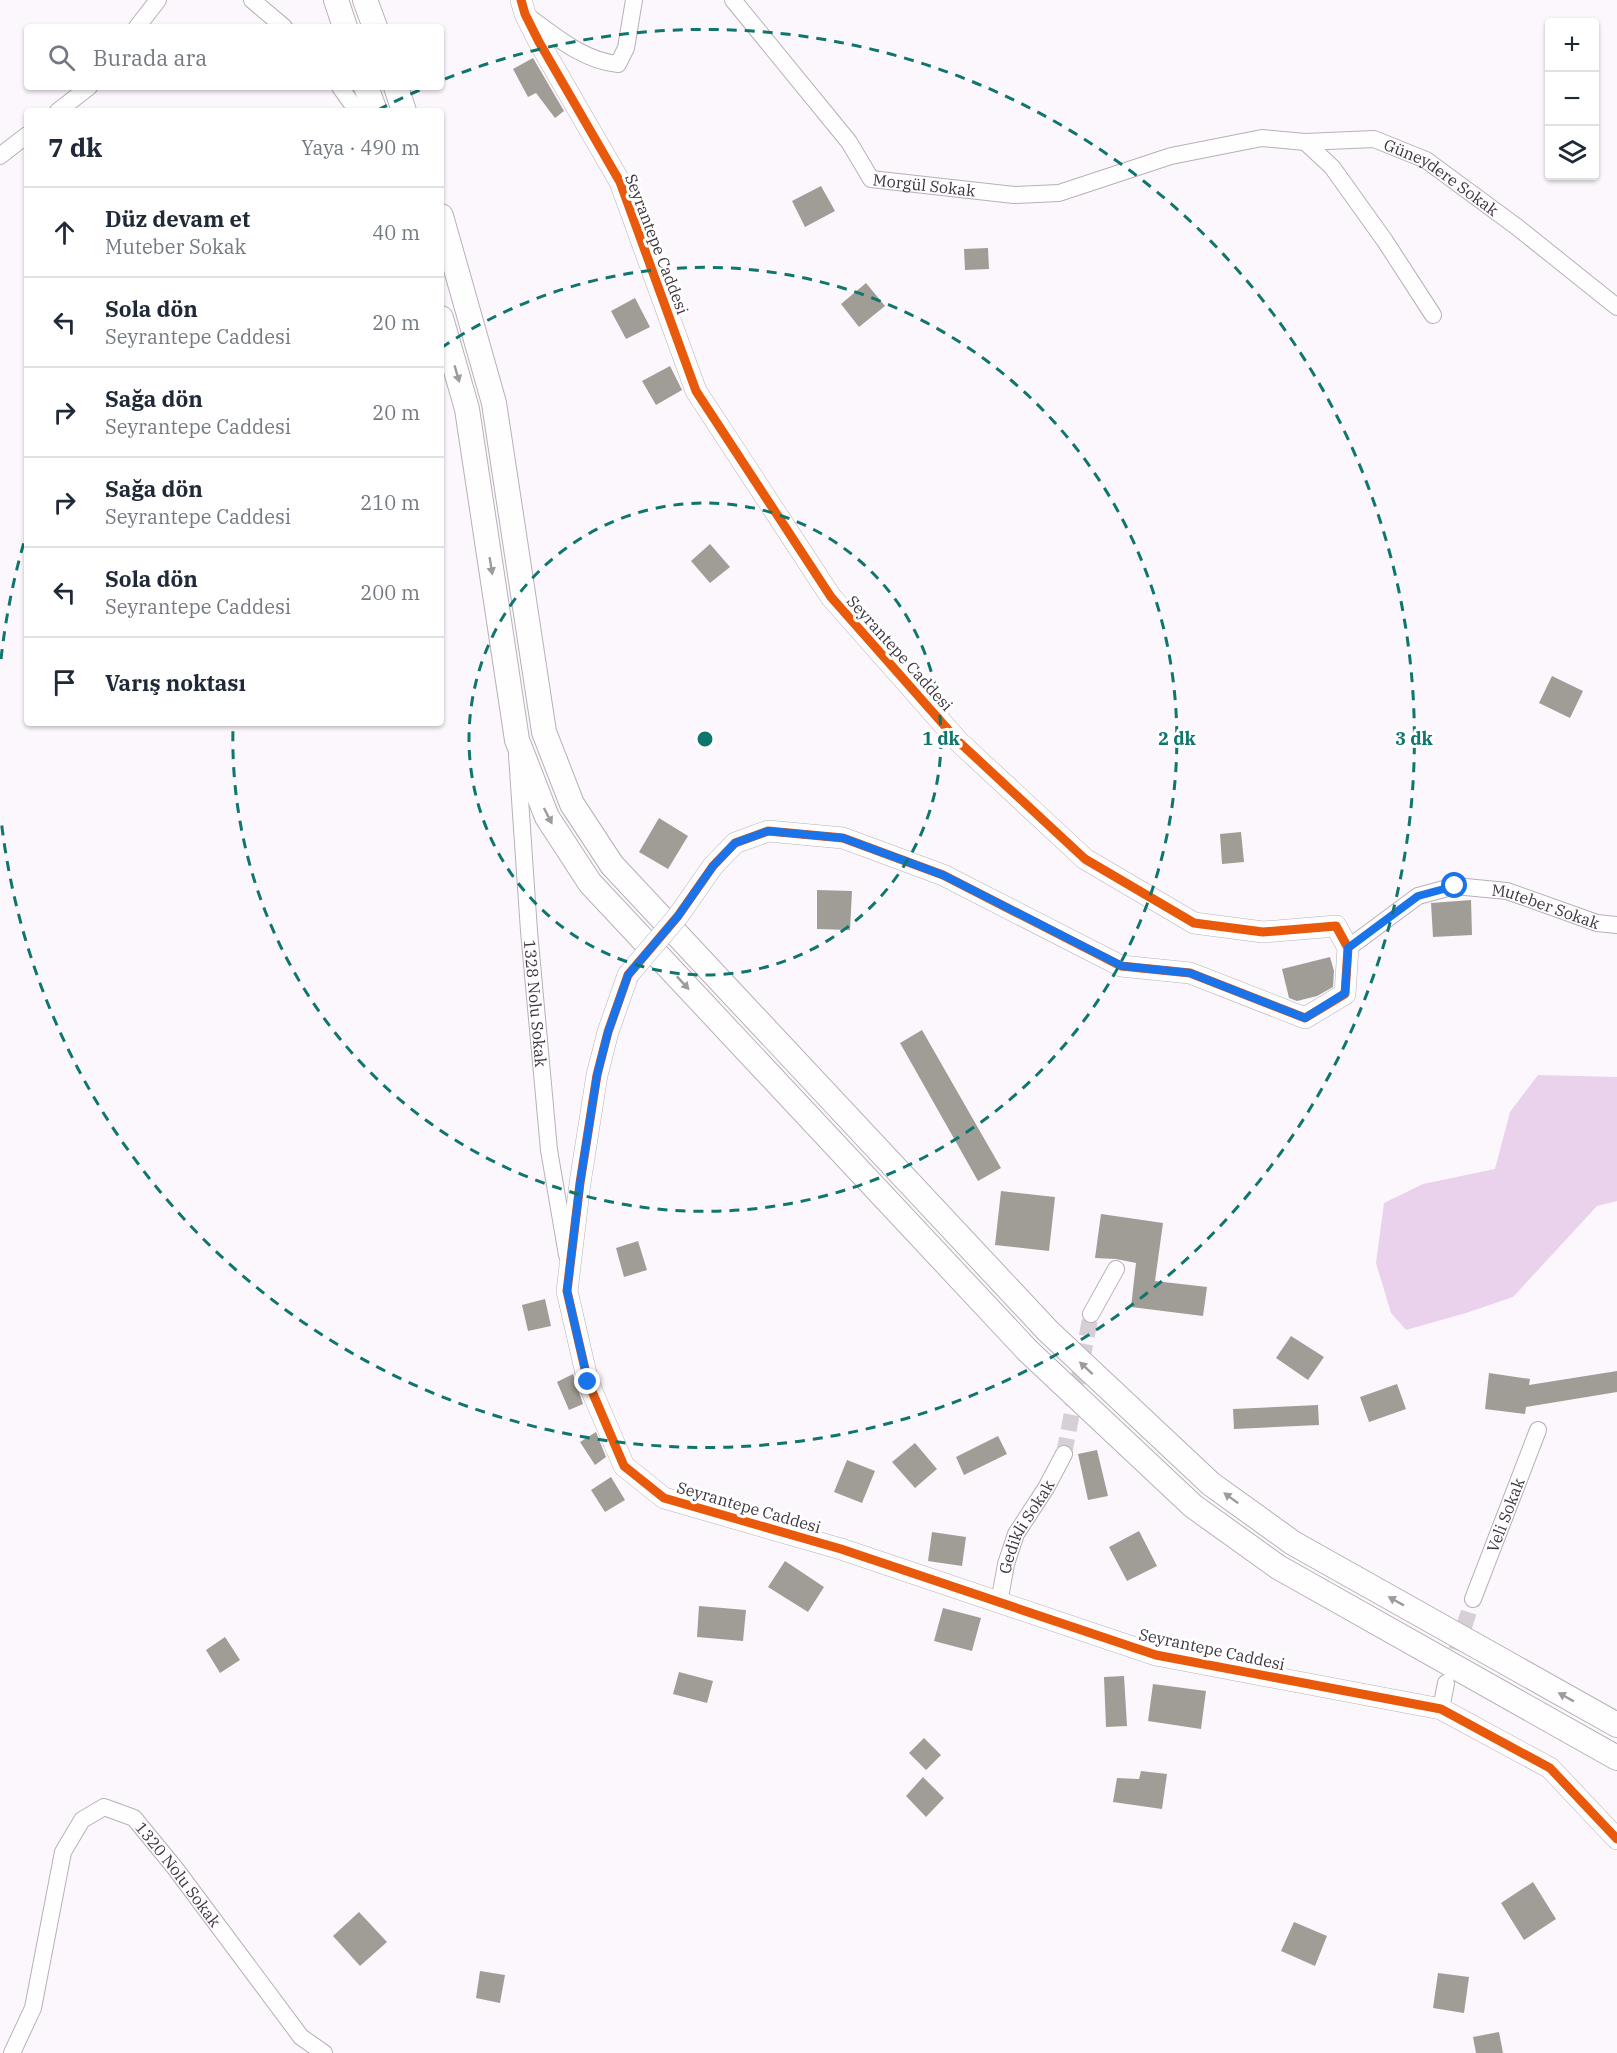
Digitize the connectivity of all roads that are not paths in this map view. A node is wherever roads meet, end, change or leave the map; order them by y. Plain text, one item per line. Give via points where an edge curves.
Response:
1 (158, 0) edge
2 (252, 0) edge
3 (336, 0) edge
4 (365, 0) edge
5 (634, 0) edge
6 (733, 0) edge
7 (523, 7) edge
8 (138, 24) edge
9 (280, 24) edge
10 (344, 24) edge
11 (374, 24) edge
12 (85, 90) edge
13 (351, 90) edge
14 (352, 90) edge
15 (397, 90) edge
16 (62, 108) edge
17 (356, 108) edge
18 (372, 108) edge
19 (403, 108) edge
20 (24, 137) edge
21 (1305, 142) junction
22 (1197, 151) joint
23 (0, 156) edge
24 (444, 227) edge
25 (1617, 306) edge
26 (1433, 315) dead end
27 (444, 328) edge
28 (516, 734) junction
29 (1617, 925) edge
30 (1348, 948) junction
31 (1116, 1269) dead end
32 (570, 1270) junction
33 (1091, 1314) tunnel mouth
34 (1538, 1430) dead end
35 (1064, 1454) tunnel mouth
36 (1473, 1599) tunnel mouth
37 (999, 1603) junction
38 (1446, 1683) tunnel mouth
39 (1441, 1709) junction
40 (1617, 1725) edge
41 (1617, 1758) edge
42 (1617, 1839) edge
43 (12, 2053) edge
44 (324, 2053) edge

1 - 8 street
2 - 9 street
3 - 10 main road
4 - 11 main road
5 - 7 street via 626,48 618,64 604,63 576,50
6 - 22 street, Morgül Sokak via 849,142 871,179 1014,195 1059,193
7 - 30 street, Seyrantepe Caddesi via 620,182 696,391 831,597 959,742 1084,859 1194,923 1263,932 1336,926
12 - 16 street
13 - 17 street
14 - 18 main road
15 - 19 main road
20 - 23 street
21 - 22 street, Güneydere Sokak via 1262,138
21 - 25 street, Güneydere Sokak via 1374,140 1426,160
21 - 26 street via 1332,167
40 -> 24 main road via 1293,1543 1211,1484 1048,1332 612,866 572,804 544,732 494,403
27 -> 28 main road via 467,409
28 - 32 street, 1328 Nolu Sokak via 549,1150
28 -> 41 main road via 547,817 590,883 1028,1352 1193,1506 1278,1566
29 - 30 street, Muteber Sokak via 1597,922 1507,891 1455,886 1418,896
30 - 32 street, Seyrantepe Caddesi, bridge via 1345,993 1305,1018 1190,973 1122,966 943,875 843,838 768,831 735,843 628,975 597,1075
31 - 33 street
32 - 37 street, Seyrantepe Caddesi via 567,1291 588,1382 624,1466 664,1498 841,1549
34 - 36 street, Veli Sokak
35 - 37 street, Gedikli Sokak via 1016,1534
37 - 39 street, Seyrantepe Caddesi via 1156,1655
38 - 39 street
39 - 42 street, Seyrantepe Caddesi via 1550,1768
43 - 44 street, 1320 Nolu Sokak via 33,2008 63,1852 82,1820 104,1807 134,1818 301,2037

